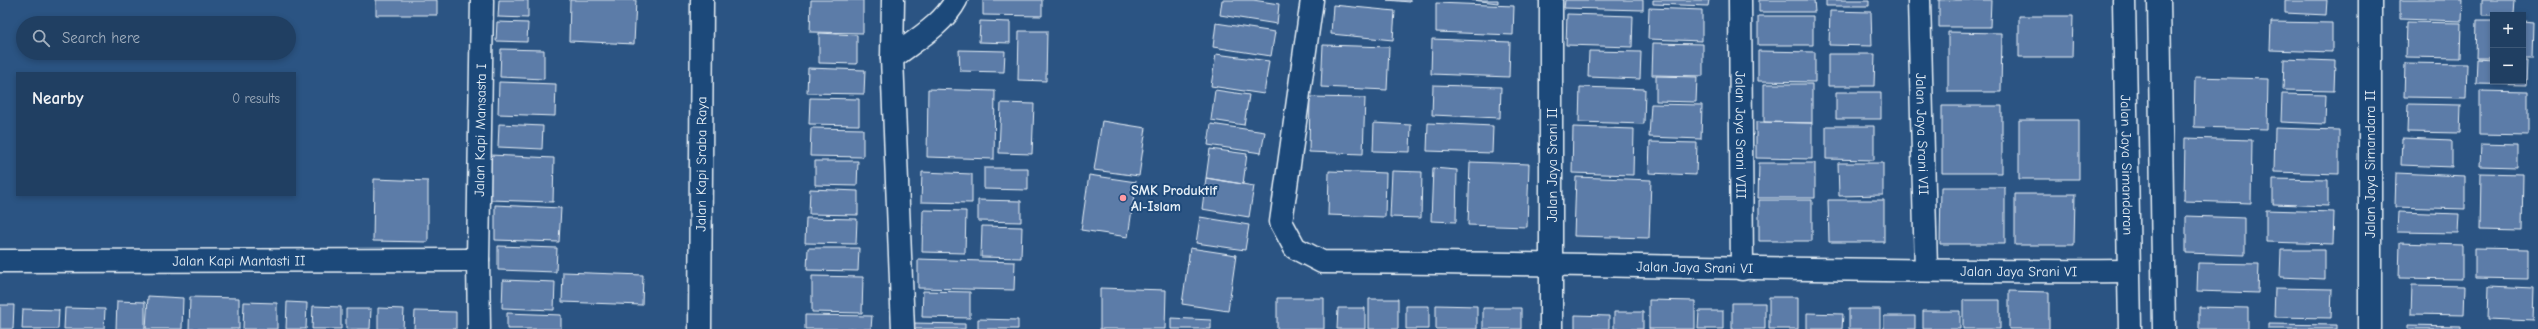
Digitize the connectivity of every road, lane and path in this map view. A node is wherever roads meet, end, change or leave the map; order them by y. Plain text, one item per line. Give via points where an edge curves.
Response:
1 (482, 0) edge
2 (702, 0) edge
3 (893, 0) edge
4 (956, 0) edge
5 (1312, 0) edge
6 (1551, 0) edge
7 (1740, 0) edge
8 (1918, 0) edge
9 (2124, 0) edge
10 (2159, 0) edge
11 (2370, 0) edge
12 (892, 58) junction
13 (478, 260) junction
14 (0, 261) edge
15 (1553, 263) junction
16 (1742, 269) junction
17 (1926, 269) junction
18 (2128, 271) junction
19 (480, 329) edge
20 (700, 329) edge
21 (903, 329) edge
22 (1551, 329) edge
23 (2130, 329) edge
24 (2164, 329) edge
25 (2370, 329) edge

1 - 13 street, Jalan Kapi Mansasta I
2 - 20 street, Jalan Kapi Sraba Raya
3 - 12 street
4 - 12 street via 941,20
5 - 15 street, Jalan Jaya Srani VI via 1281,222 1295,248 1322,262
6 - 15 street, Jalan Jaya Srani II
7 - 16 street, Jalan Jaya Srani VIII
8 - 17 street, Jalan Jaya Srani VII
9 - 18 street, Jalan Jaya Simandaran
10 - 24 street
11 - 25 street, Jalan Jaya Simandara II
12 - 21 street
13 - 14 street, Jalan Kapi Mantasti II
13 - 19 street, Jalan Kapi Mansasta I
15 - 16 street, Jalan Jaya Srani VI
15 - 22 street, Jalan Jaya Srani II
16 - 17 street, Jalan Jaya Srani VI
17 - 18 street, Jalan Jaya Srani VI
18 - 23 street, Jalan Jaya Simandaran

